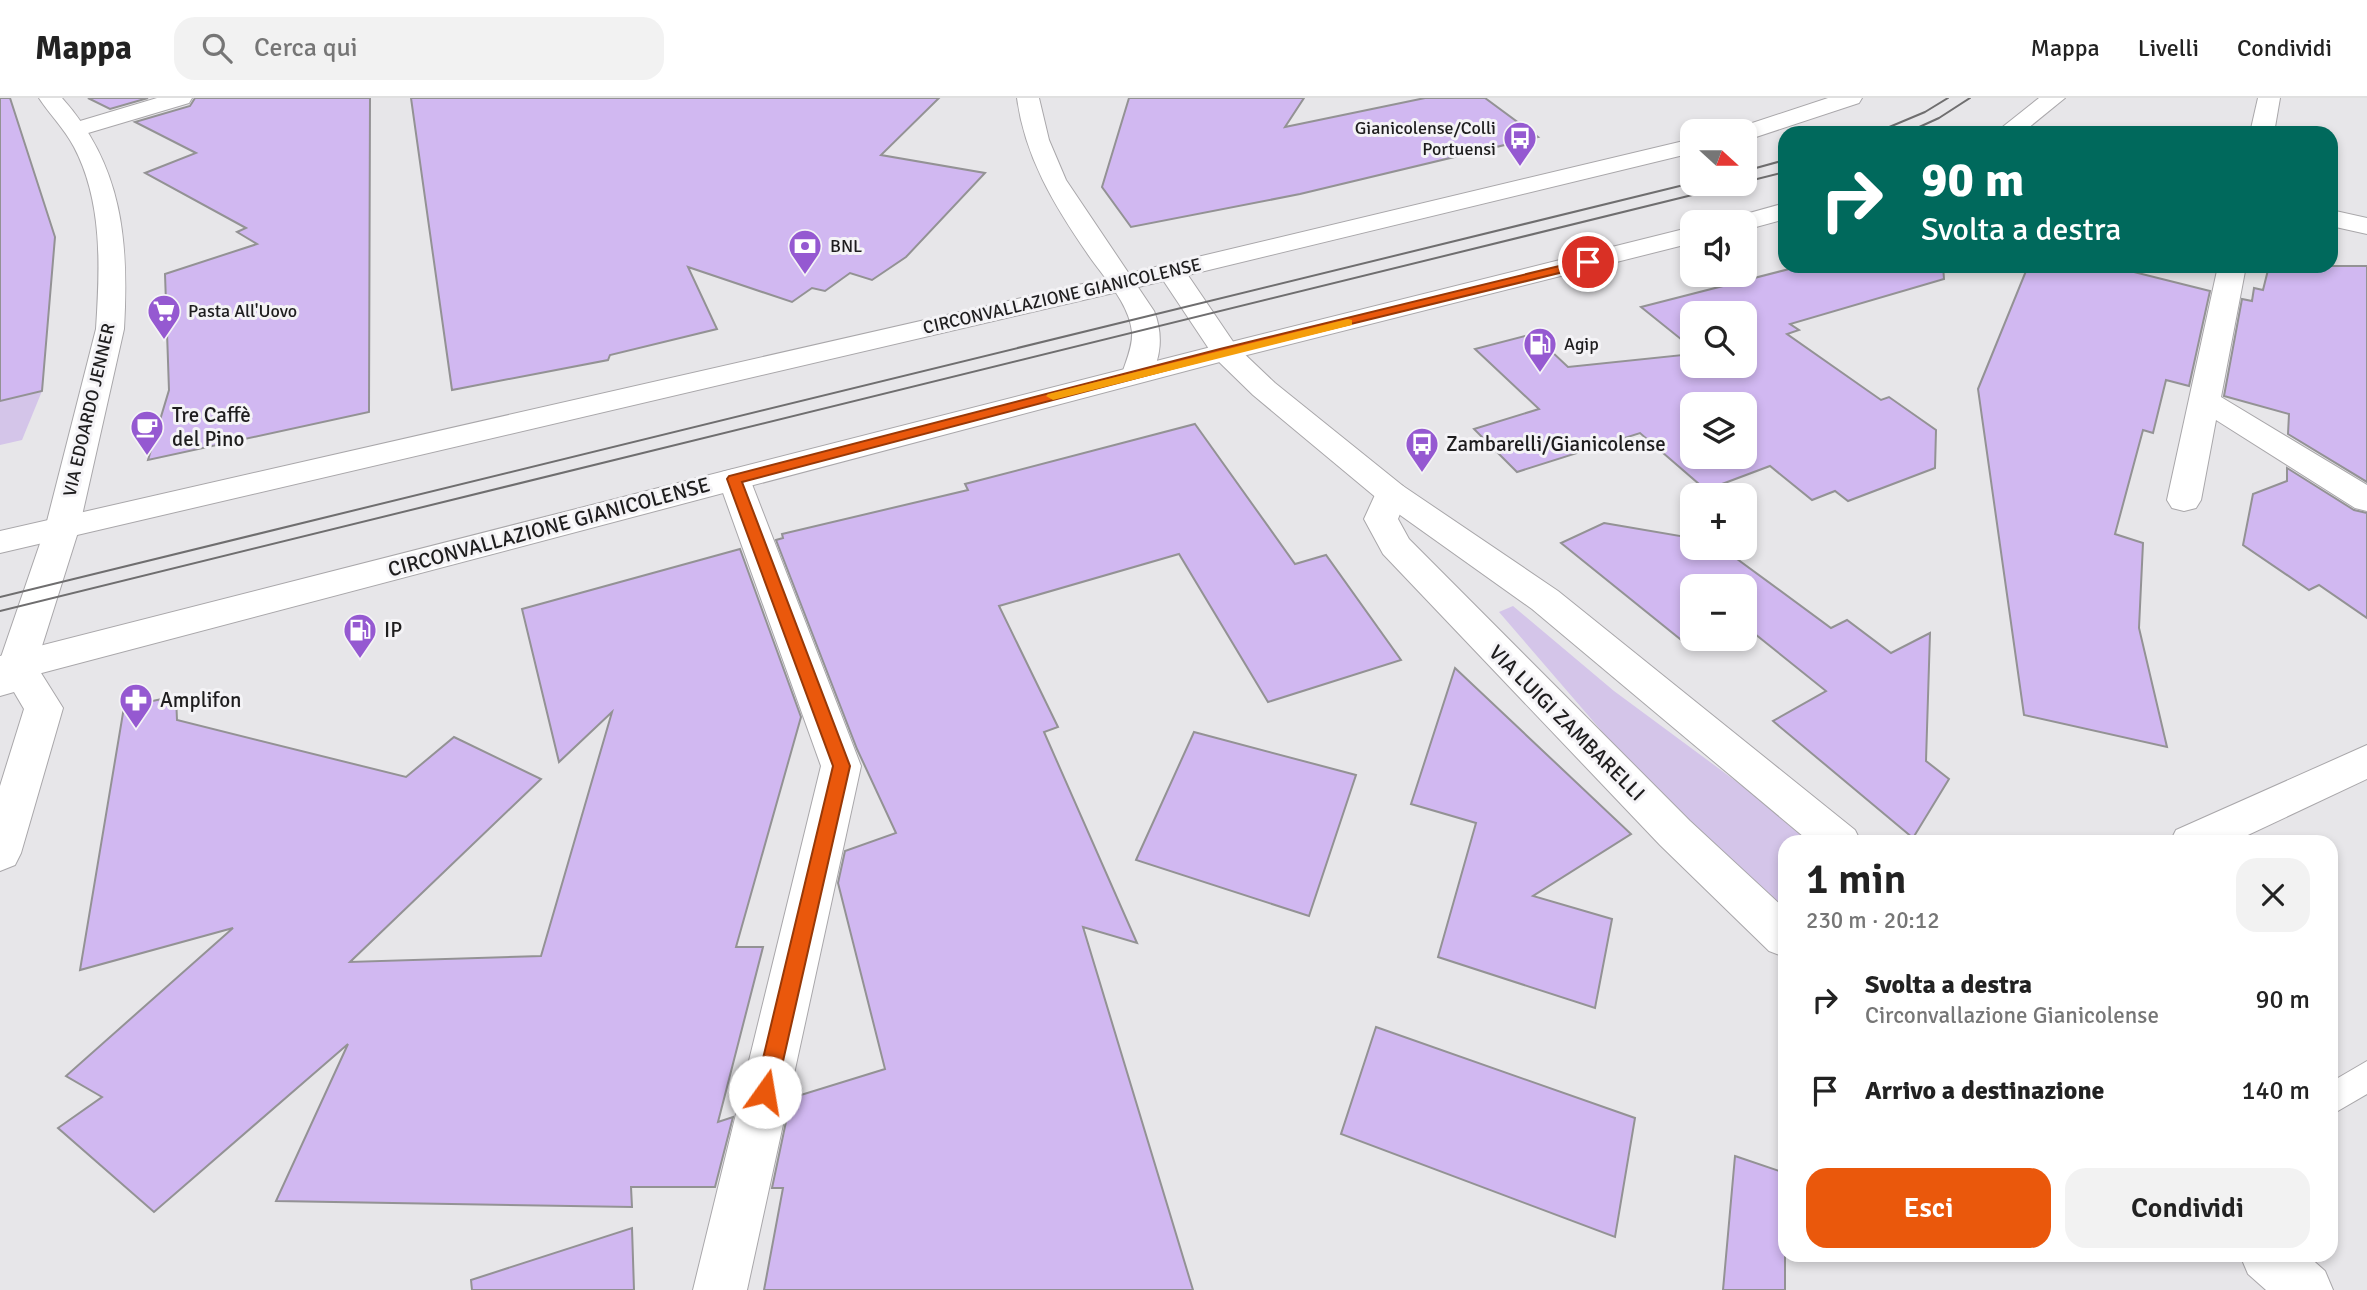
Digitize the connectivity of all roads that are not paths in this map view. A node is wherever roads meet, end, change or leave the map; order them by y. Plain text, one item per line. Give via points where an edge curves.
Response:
1 (50, 98) edge
2 (181, 98) edge
3 (1028, 98) edge
4 (1851, 98) edge
5 (2054, 98) edge
6 (2269, 98) edge
7 (2016, 126) edge
8 (2263, 126) edge
9 (78, 129) junction
10 (1757, 129) edge
11 (1680, 149) edge
12 (1778, 213) edge
13 (1757, 219) edge
14 (2338, 220) edge
15 (2367, 226) edge
16 (1680, 239) edge
17 (1171, 271) junction
18 (2230, 273) edge
19 (1122, 283) junction
20 (1224, 352) junction
21 (1137, 374) junction
22 (2203, 399) junction
23 (734, 479) junction
24 (1391, 494) junction
25 (2185, 500) dead end
26 (2367, 500) edge
27 (62, 528) junction
28 (0, 542) edge
29 (6, 672) edge
30 (2367, 761) edge
31 (1831, 835) edge
32 (2206, 835) edge
33 (0, 853) edge
34 (1778, 930) edge
35 (2367, 1076) edge
36 (2338, 1095) edge
37 (2275, 1262) edge
38 (720, 1290) edge
39 (2306, 1290) edge

1 - 9 street, VIA EDOARDO JENNER
2 - 9 street
3 - 19 street via 1043,154 1065,202
4 - 10 street
5 - 7 street
6 - 8 street
9 - 27 street, VIA EDOARDO JENNER via 104,194 112,239 112,303 110,329
11 - 17 street, CIRCONVALLAZIONE GIANICOLENSE
12 - 13 street
14 - 15 street
16 - 20 street, CIRCONVALLAZIONE GIANICOLENSE
17 - 19 street, CIRCONVALLAZIONE GIANICOLENSE
17 - 20 street
18 - 22 street
19 - 21 street via 1146,330
19 - 27 street, CIRCONVALLAZIONE GIANICOLENSE
20 - 21 street, CIRCONVALLAZIONE GIANICOLENSE
20 - 24 street
21 - 23 street, CIRCONVALLAZIONE GIANICOLENSE
22 - 25 street
22 - 26 street
23 - 29 street, CIRCONVALLAZIONE GIANICOLENSE
23 - 38 street via 841,766
24 - 31 street via 1545,600
24 - 34 street, VIA LUIGI ZAMBARELLI via 1381,519 1395,546 1666,823
27 - 28 street, CIRCONVALLAZIONE GIANICOLENSE
27 - 29 street, VIA EDOARDO JENNER
29 - 33 street via 44,709
30 - 32 street
35 - 36 lane
37 - 39 street

